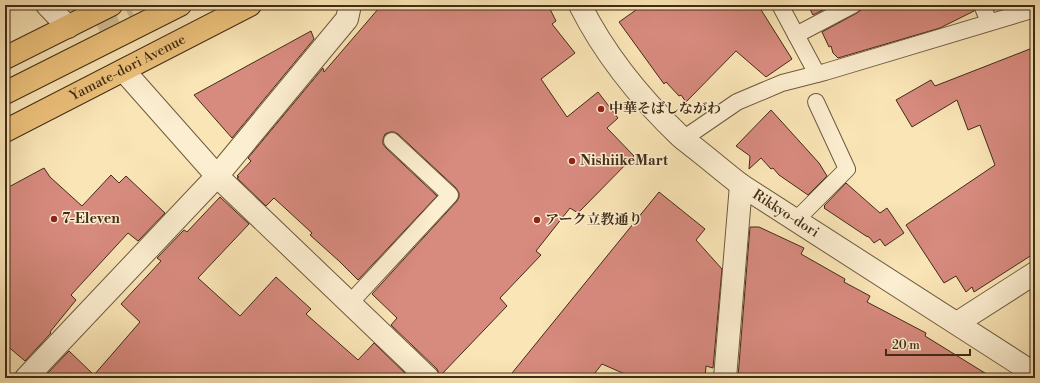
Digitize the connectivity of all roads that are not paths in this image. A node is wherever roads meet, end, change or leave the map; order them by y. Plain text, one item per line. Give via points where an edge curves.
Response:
1 (47, 5) edge
2 (111, 5) tunnel mouth
3 (180, 5) edge
4 (250, 5) edge
5 (350, 5) edge
6 (580, 5) edge
7 (780, 5) edge
8 (853, 5) edge
9 (982, 5) edge
10 (1035, 9) edge
11 (989, 22) junction
12 (68, 27) junction
13 (796, 35) junction
14 (5, 58) edge
15 (124, 71) junction
16 (817, 74) junction
17 (5, 93) edge
18 (816, 102) dead end
19 (5, 131) edge
20 (683, 139) junction
21 (392, 141) dead end
22 (217, 176) junction
23 (741, 185) junction
24 (796, 220) junction
25 (1035, 273) edge
26 (350, 303) junction
27 (957, 324) junction
28 (1035, 374) edge
29 (26, 378) edge
30 (428, 378) edge
31 (725, 378) edge

1 - 12 street
2 - 12 main road
3 - 17 main road
4 - 15 main road, Yamate-dori Avenue
5 - 22 street via 347,19
6 - 20 street, Rikkyo-dori via 609,55
7 - 13 lane
8 - 13 lane
9 - 11 lane
10 - 11 lane
11 - 16 lane
12 - 14 main road
13 - 16 lane
15 - 19 main road, Yamate-dori Avenue
15 - 22 street
16 - 20 lane via 782,83 737,102
18 - 24 lane via 847,170
20 - 23 street, Rikkyo-dori
21 - 26 lane via 450,195
22 - 26 street
22 - 29 street
23 - 24 street, Rikkyo-dori
23 - 31 street
24 - 27 street, Rikkyo-dori
25 - 27 street
26 - 30 street
27 - 28 street, Rikkyo-dori

